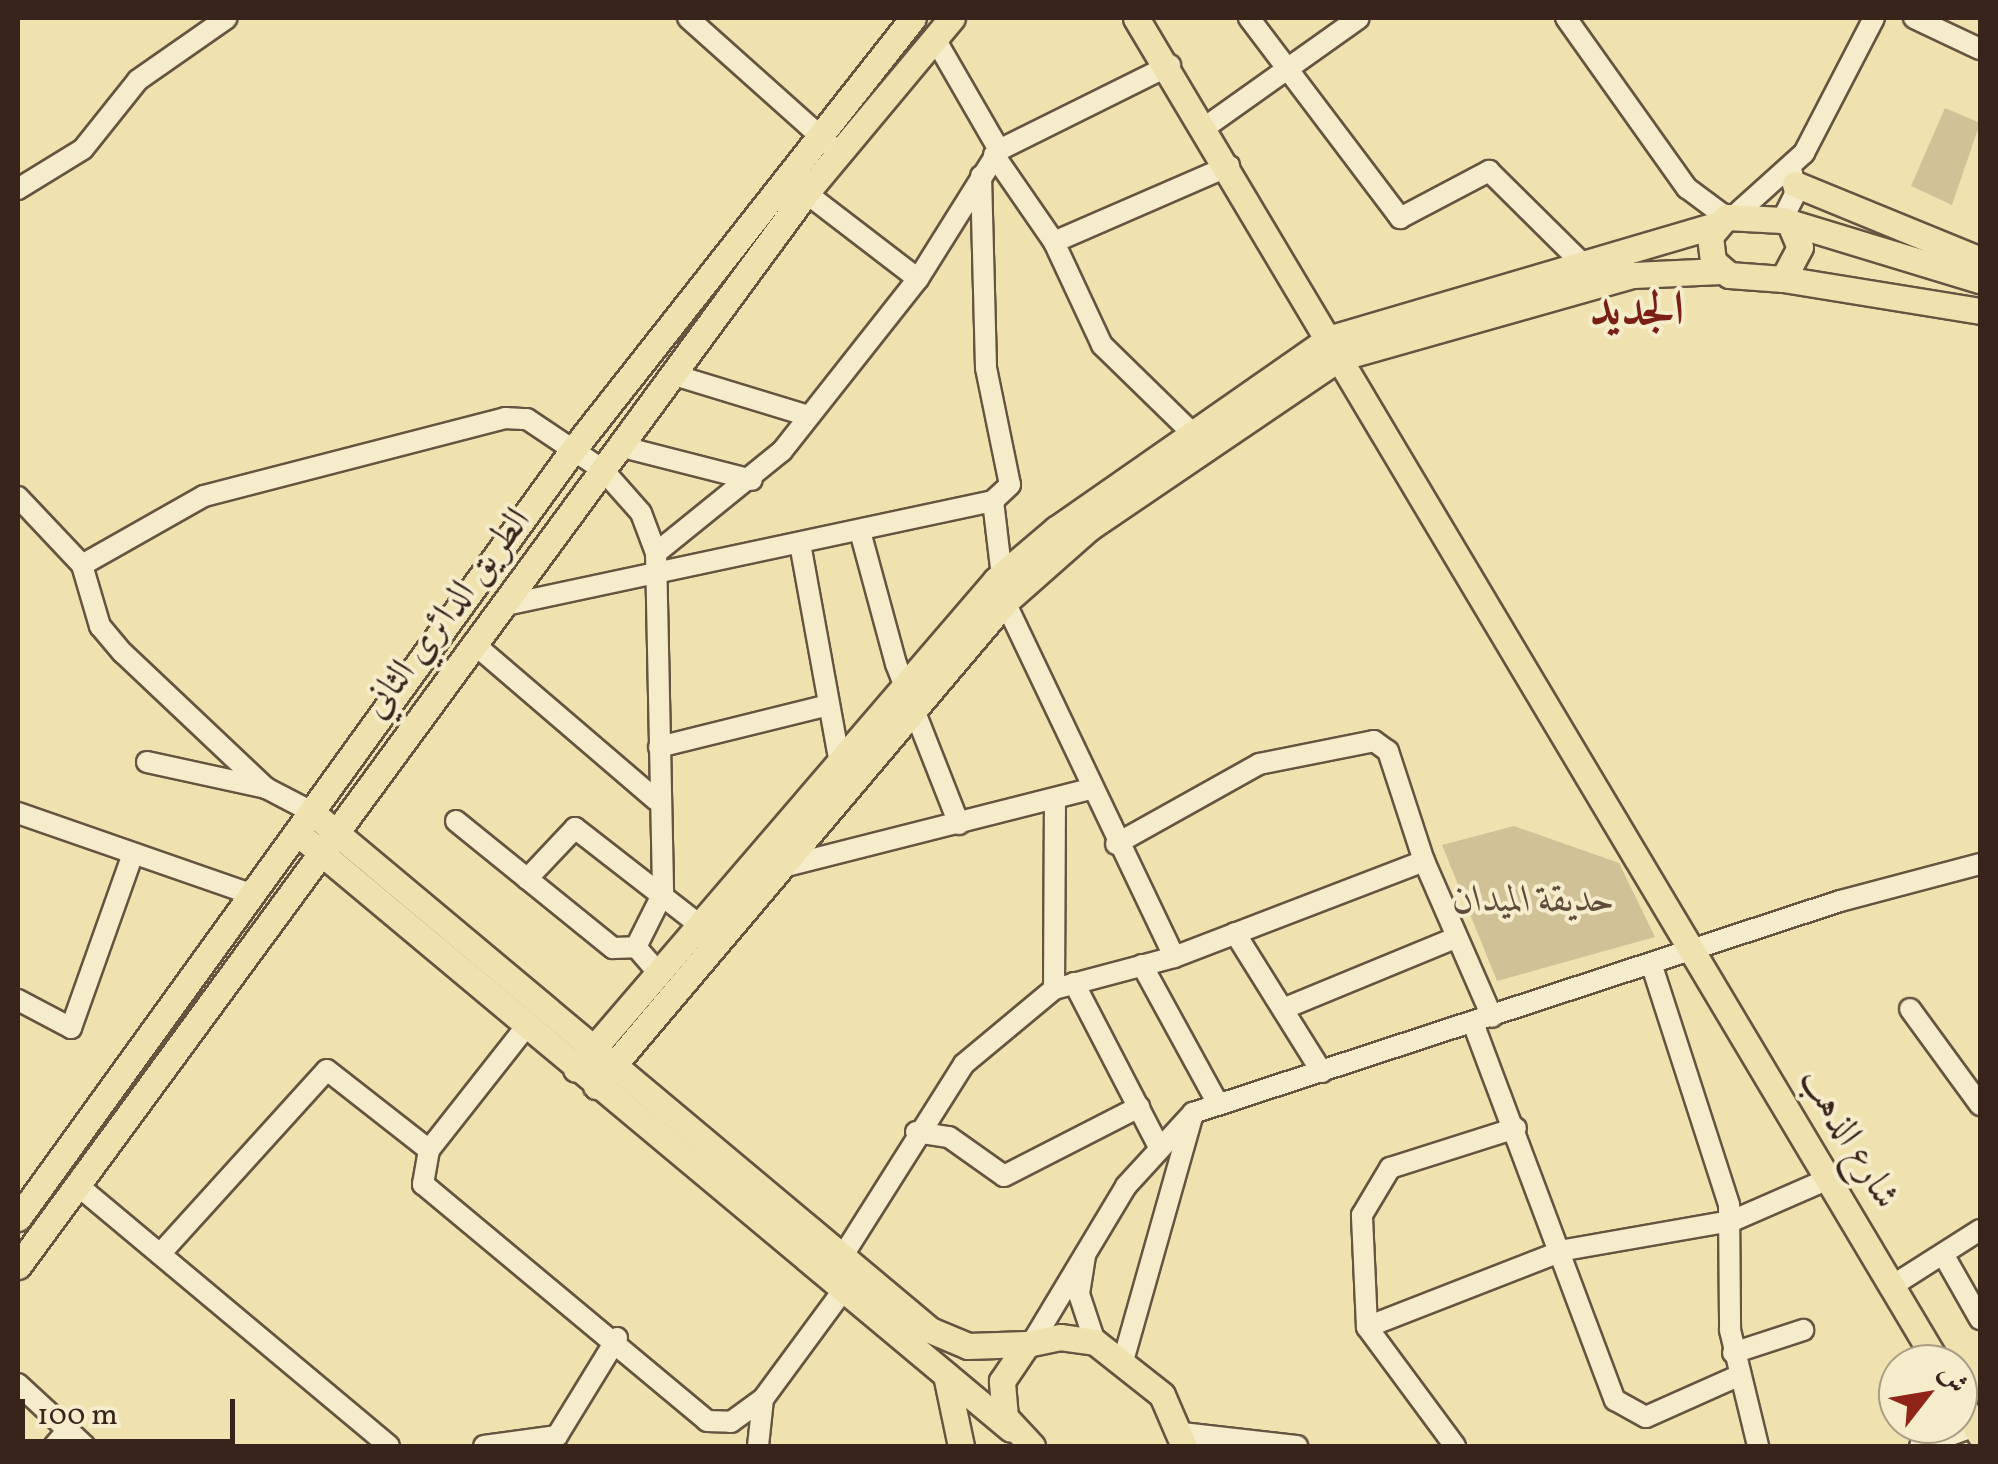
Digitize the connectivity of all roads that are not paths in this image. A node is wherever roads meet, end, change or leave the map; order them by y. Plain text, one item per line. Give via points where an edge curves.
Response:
1 (227, 18) edge
2 (688, 18) edge
3 (913, 18) edge
4 (952, 18) edge
5 (1136, 18) edge
6 (1248, 18) edge
7 (1358, 18) edge
8 (1566, 18) edge
9 (1914, 18) edge
10 (1872, 19) edge
11 (934, 38) junction
12 (1980, 49) edge
13 (1170, 65) junction
14 (1286, 70) junction
15 (1206, 126) junction
16 (814, 131) junction
17 (838, 152) junction
18 (997, 152) junction
19 (1229, 166) junction
20 (981, 174) junction
21 (1793, 177) junction
22 (18, 189) edge
23 (806, 194) junction
24 (1725, 220) junction
25 (1786, 222) junction
26 (1054, 242) junction
27 (1980, 260) edge
28 (1582, 264) junction
29 (1721, 271) junction
30 (918, 279) junction
31 (1783, 279) junction
32 (1980, 280) edge
33 (1980, 311) edge
34 (1333, 349) junction
35 (671, 374) junction
36 (808, 416) junction
37 (1192, 432) junction
38 (620, 446) junction
39 (572, 451) junction
40 (603, 470) junction
41 (752, 480) junction
42 (18, 497) edge
43 (993, 501) junction
44 (862, 535) junction
45 (802, 549) junction
46 (656, 553) junction
47 (82, 565) junction
48 (652, 576) junction
49 (1000, 591) junction
50 (501, 606) junction
51 (473, 643) junction
52 (911, 697) junction
53 (825, 706) junction
54 (659, 747) junction
55 (147, 762) dead end
56 (840, 763) junction
57 (1091, 789) junction
58 (272, 793) junction
59 (1056, 798) junction
60 (656, 800) junction
61 (18, 813) edge
62 (303, 821) junction
63 (456, 821) dead end
64 (959, 824) junction
65 (326, 840) junction
66 (1116, 844) junction
67 (134, 854) junction
68 (1424, 861) junction
69 (1980, 864) edge
70 (782, 867) junction
71 (528, 879) junction
72 (663, 894) junction
73 (253, 895) junction
74 (702, 927) junction
75 (1234, 933) junction
76 (1455, 938) junction
77 (636, 947) junction
78 (1693, 952) junction
79 (1174, 957) junction
80 (1142, 966) junction
81 (1652, 966) junction
82 (660, 975) junction
83 (1064, 986) junction
84 (18, 1000) edge
85 (1282, 1010) junction
86 (1910, 1010) dead end
87 (1483, 1020) junction
88 (524, 1028) junction
89 (594, 1068) junction
90 (1322, 1072) junction
91 (1217, 1102) junction
92 (1980, 1105) edge
93 (1139, 1108) junction
94 (1193, 1113) junction
95 (1516, 1128) junction
96 (916, 1132) junction
97 (1158, 1144) junction
98 (429, 1150) junction
99 (1828, 1179) junction
100 (82, 1189) junction
101 (18, 1218) edge
102 (1732, 1221) junction
103 (1980, 1230) edge
104 (1087, 1244) junction
105 (1565, 1250) junction
106 (160, 1254) junction
107 (1943, 1254) junction
108 (18, 1266) edge
109 (848, 1272) junction
110 (1892, 1286) junction
111 (1980, 1318) edge
112 (1367, 1327) junction
113 (1802, 1330) dead end
114 (617, 1338) junction
115 (1095, 1342) junction
116 (1030, 1343) junction
117 (1926, 1344) edge
118 (1733, 1353) junction
119 (1123, 1360) junction
120 (946, 1375) junction
121 (1738, 1376) junction
122 (18, 1384) edge
123 (763, 1399) junction
124 (995, 1402) junction
125 (61, 1439) edge
126 (1183, 1440) edge
127 (85, 1446) edge
128 (389, 1446) edge
129 (484, 1446) edge
130 (758, 1446) edge
131 (961, 1446) edge
132 (972, 1446) edge
133 (1032, 1446) edge
134 (1297, 1446) edge
135 (1456, 1446) edge
136 (1758, 1446) edge

1 - 22 street via 138,80 82,149
2 - 16 street
3 - 16 main road, الطريق الدائري الثاني
4 - 11 main road, الطريق الدائري الثاني
5 - 13 main road, شارع الذهب
6 - 14 street
7 - 14 street
8 - 24 street via 1686,188
9 - 12 street
10 - 21 street
11 - 17 main road, الطريق الدائري الثاني
11 - 18 street
13 - 15 main road, شارع الذهب
13 - 18 street
14 - 15 street
14 - 28 street via 1400,218 1489,170
15 - 19 main road, شارع الذهب
16 - 17 street
16 - 39 main road, الطريق الدائري الثاني
17 - 23 main road, الطريق الدائري الثاني
18 - 20 street
18 - 26 street
19 - 26 street
19 - 34 main road, شارع الذهب
20 - 30 street
20 - 43 street via 986,368 1010,485
21 - 24 street
21 - 25 street
21 - 27 main road
23 - 30 street
23 - 35 main road, الطريق الدائري الثاني
24 - 25 main road
24 - 28 main road
24 - 29 main road via 1709,249
25 - 31 main road via 1798,260
25 - 32 main road
26 - 37 street via 1102,345
28 - 34 main road
29 - 31 main road
29 - 34 main road via 1633,275
30 - 36 street
31 - 33 main road
34 - 37 main road
34 - 49 main road
34 - 78 main road, شارع الذهب
35 - 36 street
35 - 38 main road, الطريق الدائري الثاني
36 - 41 street
37 - 49 main road
38 - 40 main road, الطريق الدائري الثاني
38 - 41 street
39 - 40 street
39 - 47 street via 528,419 505,418 204,496
39 - 62 main road, الطريق الدائري الثاني
40 - 46 street via 641,513
40 - 50 main road, الطريق الدائري الثاني
41 - 46 street
42 - 47 street
43 - 44 street
43 - 49 street
44 - 45 street
44 - 52 street
45 - 48 street
45 - 53 street
46 - 48 street
47 - 58 street via 100,626
48 - 50 street
48 - 54 street
49 - 52 main road
49 - 57 street
50 - 51 main road, الطريق الدائري الثاني
51 - 60 street
51 - 65 main road, الطريق الدائري الثاني
52 - 56 main road
52 - 64 street
52 - 70 main road
53 - 54 street
53 - 56 street
54 - 60 street
55 - 58 street
56 - 74 main road
57 - 59 street
57 - 66 street
58 - 62 street
59 - 64 street
59 - 83 street
60 - 72 street
61 - 67 street
62 - 65 main road
62 - 73 main road, الطريق الدائري الثاني
63 - 71 street
64 - 70 street
65 - 88 main road
65 - 89 main road
65 - 100 main road, الطريق الدائري الثاني
66 - 68 street via 1259,764 1374,741 1388,751
66 - 79 street
67 - 73 street
67 - 84 street via 71,1028
68 - 75 street
68 - 76 street
69 - 78 street
70 - 89 main road
71 - 72 street via 575,828
71 - 77 street via 614,948
72 - 74 street
72 - 77 street
73 - 101 main road, الطريق الدائري الثاني
74 - 82 main road
75 - 79 street
75 - 85 street
76 - 85 street
76 - 87 street
77 - 82 street
78 - 81 street
78 - 99 main road, شارع الذهب
79 - 80 street
80 - 83 street
80 - 91 street
81 - 87 street
81 - 102 street
82 - 89 main road
83 - 93 street
83 - 96 street via 993,1034
85 - 90 street
86 - 92 street
87 - 90 street
87 - 95 street
88 - 89 main road
88 - 98 street
89 - 109 main road
90 - 91 street
91 - 94 street
93 - 96 street via 1004,1176 949,1137
93 - 97 street
94 - 97 street
94 - 119 street
95 - 105 street
95 - 112 street via 1410,1160 1374,1181 1358,1237
96 - 109 street
97 - 104 street
98 - 106 street via 326,1070
98 - 114 street via 421,1173 436,1202
99 - 102 street
99 - 110 main road, شارع الذهب
100 - 106 street
100 - 108 main road, الطريق الدائري الثاني
102 - 105 street
102 - 118 street
103 - 107 street
104 - 115 street via 1080,1294
104 - 116 street
105 - 112 street
105 - 121 street via 1606,1383 1628,1414 1646,1417
106 - 128 street
107 - 110 street
107 - 111 street
109 - 116 main road via 950,1341
109 - 120 main road
109 - 123 street
110 - 117 main road, شارع الذهب
112 - 135 street
113 - 118 street
114 - 123 street via 707,1421 731,1422
114 - 129 street via 557,1436
115 - 116 main road
115 - 119 main road
116 - 124 main road
118 - 121 street
119 - 126 main road via 1172,1406
120 - 124 main road
120 - 131 main road
121 - 136 street
122 - 125 street
123 - 130 street
124 - 132 main road
124 - 133 main road
125 - 127 street
126 - 134 street

